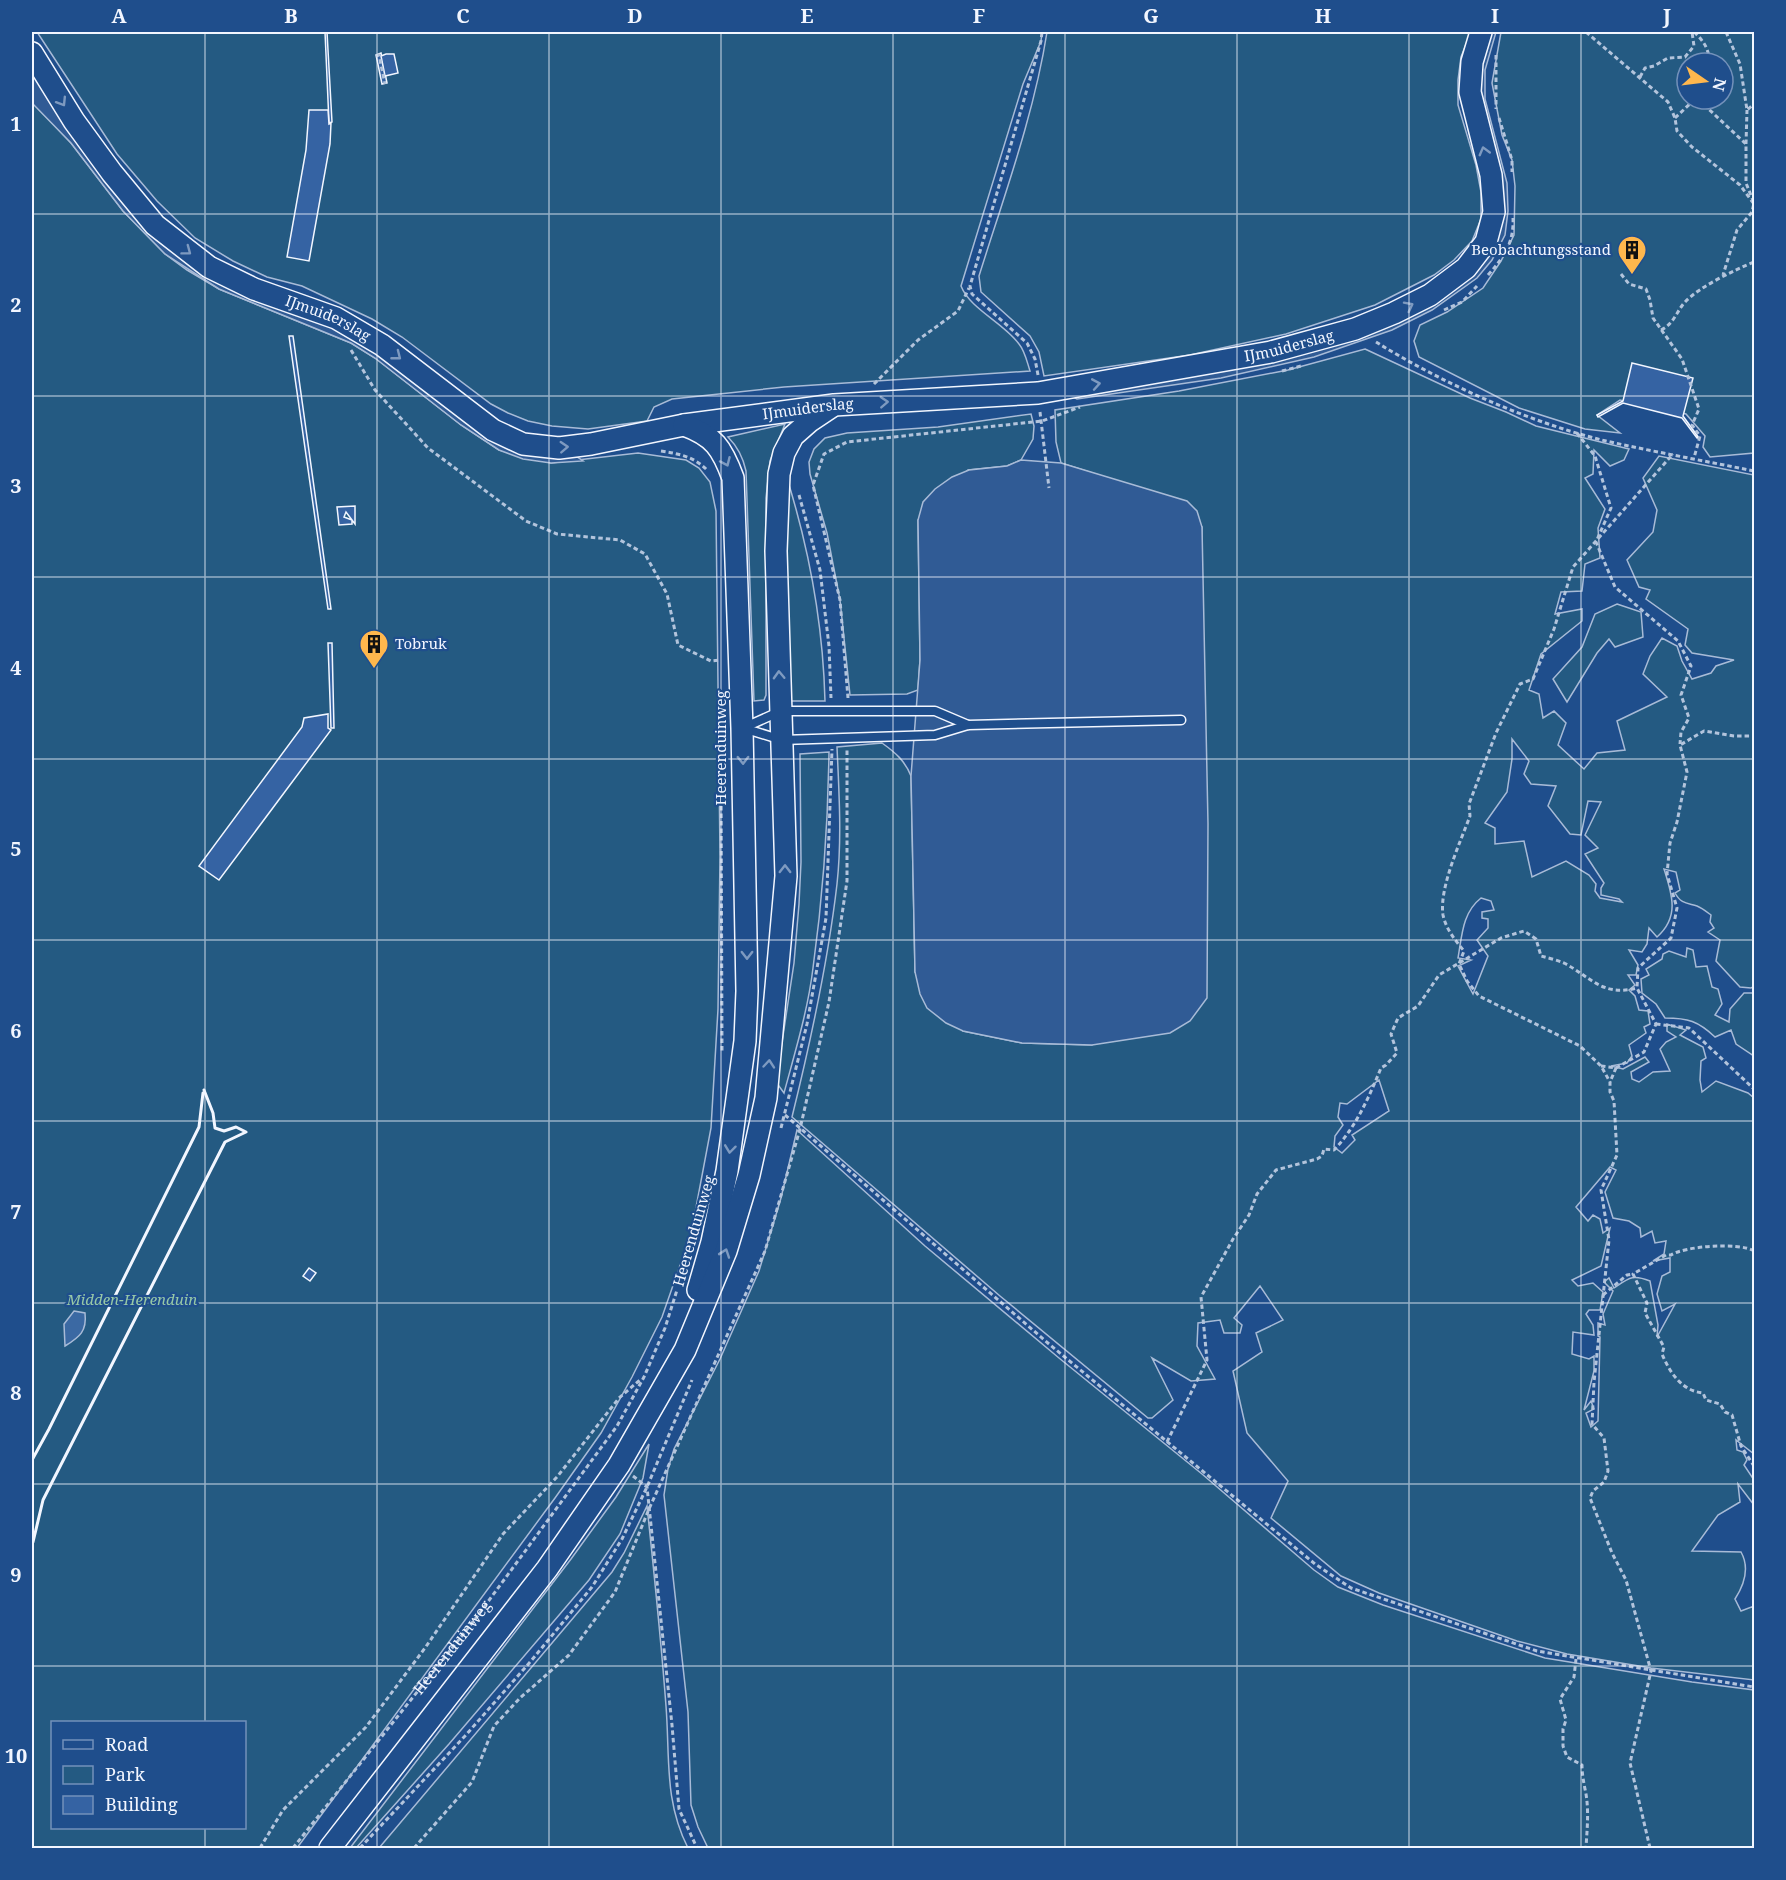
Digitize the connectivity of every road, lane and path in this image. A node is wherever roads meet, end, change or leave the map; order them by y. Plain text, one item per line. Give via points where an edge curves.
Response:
1 (1042, 32) edge
2 (1481, 32) edge
3 (1586, 32) edge
4 (1693, 32) edge
5 (1726, 32) edge
6 (1707, 51) edge
7 (32, 53) edge
8 (1496, 55) dead end
9 (376, 56) dead end
10 (1640, 77) junction
11 (385, 84) dead end
12 (1755, 104) edge
13 (1747, 110) junction
14 (1682, 111) edge
15 (1711, 111) edge
16 (1675, 118) junction
17 (1746, 144) junction
18 (1512, 182) dead end
19 (1754, 203) edge
20 (1513, 213) dead end
21 (1755, 262) edge
22 (1621, 274) dead end
23 (1723, 275) junction
24 (1485, 277) dead end
25 (1478, 285) dead end
26 (970, 286) junction
27 (1441, 312) dead end
28 (1661, 330) junction
29 (1361, 337) junction
30 (1388, 338) dead end
31 (1377, 343) junction
32 (350, 349) dead end
33 (1311, 363) dead end
34 (1277, 372) dead end
35 (1038, 374) dead end
36 (871, 387) dead end
37 (834, 405) junction
38 (1082, 406) dead end
39 (684, 426) junction
40 (1575, 431) junction
41 (663, 452) dead end
42 (1673, 454) junction
43 (1694, 458) junction
44 (1755, 471) edge
45 (710, 473) dead end
46 (1049, 488) dead end
47 (1596, 542) junction
48 (721, 660) dead end
49 (781, 711) junction
50 (1181, 720) dead end
51 (968, 725) junction
52 (742, 728) junction
53 (1755, 736) edge
54 (782, 740) junction
55 (1680, 745) junction
56 (722, 765) dead end
57 (1459, 964) junction
58 (1637, 988) junction
59 (1656, 1024) junction
60 (722, 1059) dead end
61 (1601, 1066) junction
62 (1616, 1068) junction
63 (1610, 1082) junction
64 (1755, 1089) edge
65 (785, 1115) dead end
66 (800, 1129) junction
67 (1755, 1251) edge
68 (1633, 1274) junction
69 (679, 1285) dead end
70 (1604, 1295) junction
71 (644, 1377) junction
72 (646, 1419) junction
73 (1167, 1442) junction
74 (1755, 1466) edge
75 (649, 1509) junction
76 (1576, 1658) junction
77 (1651, 1671) junction
78 (1755, 1687) edge
79 (260, 1848) edge
80 (293, 1848) edge
81 (330, 1848) edge
82 (414, 1848) edge
83 (697, 1848) edge
84 (1586, 1848) edge
85 (1650, 1848) edge

1 - 26 path
29 -> 2 street, IJmuiderslag via 1466,268 1486,242 1494,212 1491,175 1470,92 1472,62
3 - 10 path
4 - 6 path via 1704,41
4 - 10 path via 1694,46 1685,57 1668,58 1645,68
5 - 13 path via 1740,64
7 -> 39 street, IJmuiderslag via 74,122 112,173 155,225 179,245 209,267 254,289 324,312 382,345 493,430 522,444 558,448
8 - 18 path via 1496,110 1512,160
9 - 11 path
10 - 16 path via 1668,102
12 - 13 path
13 - 17 path
14 - 16 path
15 - 17 path
16 - 19 path via 1677,131 1740,185
17 - 19 path via 1746,183
19 - 23 path via 1752,212 1737,230
20 - 24 path via 1514,235 1501,261
21 - 23 path
22 - 28 path via 1629,284 1646,289 1653,318
23 - 28 path via 1686,301 1669,326
25 - 27 path via 1462,302
26 - 35 path via 972,294 1028,343
26 - 36 path via 958,311 918,340
28 - 43 path via 1682,359 1699,409 1692,425 1700,436
29 - 31 path
29 - 31 path
37 -> 29 street, IJmuiderslag via 1038,393
30 - 31 path
31 - 40 path via 1409,363 1519,414
32 - 48 path via 375,390 428,448 526,520 557,534 620,540 645,554 667,594 678,645 711,661
33 - 34 path
37 - 39 street, IJmuiderslag
49 -> 37 street, Heerenduinweg via 776,551 779,474 793,436
38 - 46 path via 1042,421
39 -> 52 street, Heerenduinweg via 703,432 718,447 733,478
40 - 42 path
40 - 47 path via 1595,456 1611,508
41 - 45 path via 700,462
42 - 43 path
42 - 47 path
43 - 44 path
47 - 55 path via 1616,587 1678,641 1691,666 1681,695 1689,718 1681,732
47 - 57 path via 1573,567 1533,679 1520,684 1469,804 1470,816 1442,894 1443,916 1451,936 1464,951
49 - 51 lane via 935,711
49 - 52 lane
49 - 54 street, Heerenduinweg
50 - 51 lane
51 - 54 lane via 935,735
52 - 54 lane
52 -> 72 street, Heerenduinweg via 747,991 738,1102 721,1204 701,1280
53 - 55 path via 1704,731
72 -> 54 street, Heerenduinweg via 685,1350 726,1251 749,1175 766,1098 786,876
55 - 58 path via 1687,772 1670,843 1667,874 1677,908 1671,938 1638,968
56 - 60 path, Heerenduinweg
57 - 58 path via 1501,938 1524,931 1536,939 1541,956 1564,963 1590,981 1621,992
57 - 61 path via 1479,996 1580,1046
57 - 73 path via 1439,975 1418,1006 1398,1018 1391,1034 1397,1053 1381,1068 1348,1135 1334,1150 1324,1149 1317,1159 1276,1170 1257,1194 1249,1215 1201,1297 1207,1360
58 - 59 path
59 - 62 path via 1644,1052
59 - 64 path via 1689,1028
61 - 62 path
61 - 63 path
62 - 63 path
63 - 70 path via 1617,1155 1601,1190 1609,1240
65 - 66 path
66 - 73 path
66 - 75 path via 765,1251
67 - 68 path via 1737,1245 1677,1251
68 - 70 path
68 - 74 path via 1647,1303 1645,1313 1664,1347 1662,1354 1669,1372 1691,1392 1703,1393 1706,1400 1719,1404 1732,1415 1741,1446
69 - 71 path, Heerenduinweg
70 - 77 path via 1592,1424 1604,1438 1608,1471 1590,1498 1626,1580
71 - 79 path via 618,1398 557,1477 503,1534 366,1727 283,1810
71 - 80 path, Heerenduinweg via 617,1426 476,1618
72 - 81 street, Heerenduinweg via 547,1569
73 - 76 path via 1315,1564 1351,1588 1537,1651
75 - 82 path via 615,1592 568,1655 494,1726 472,1782
75 - 83 path via 679,1809
76 - 77 path
76 - 84 path via 1574,1677 1560,1699 1566,1720 1563,1746 1568,1757 1582,1765 1588,1818
77 - 78 path
77 - 85 path via 1630,1763

